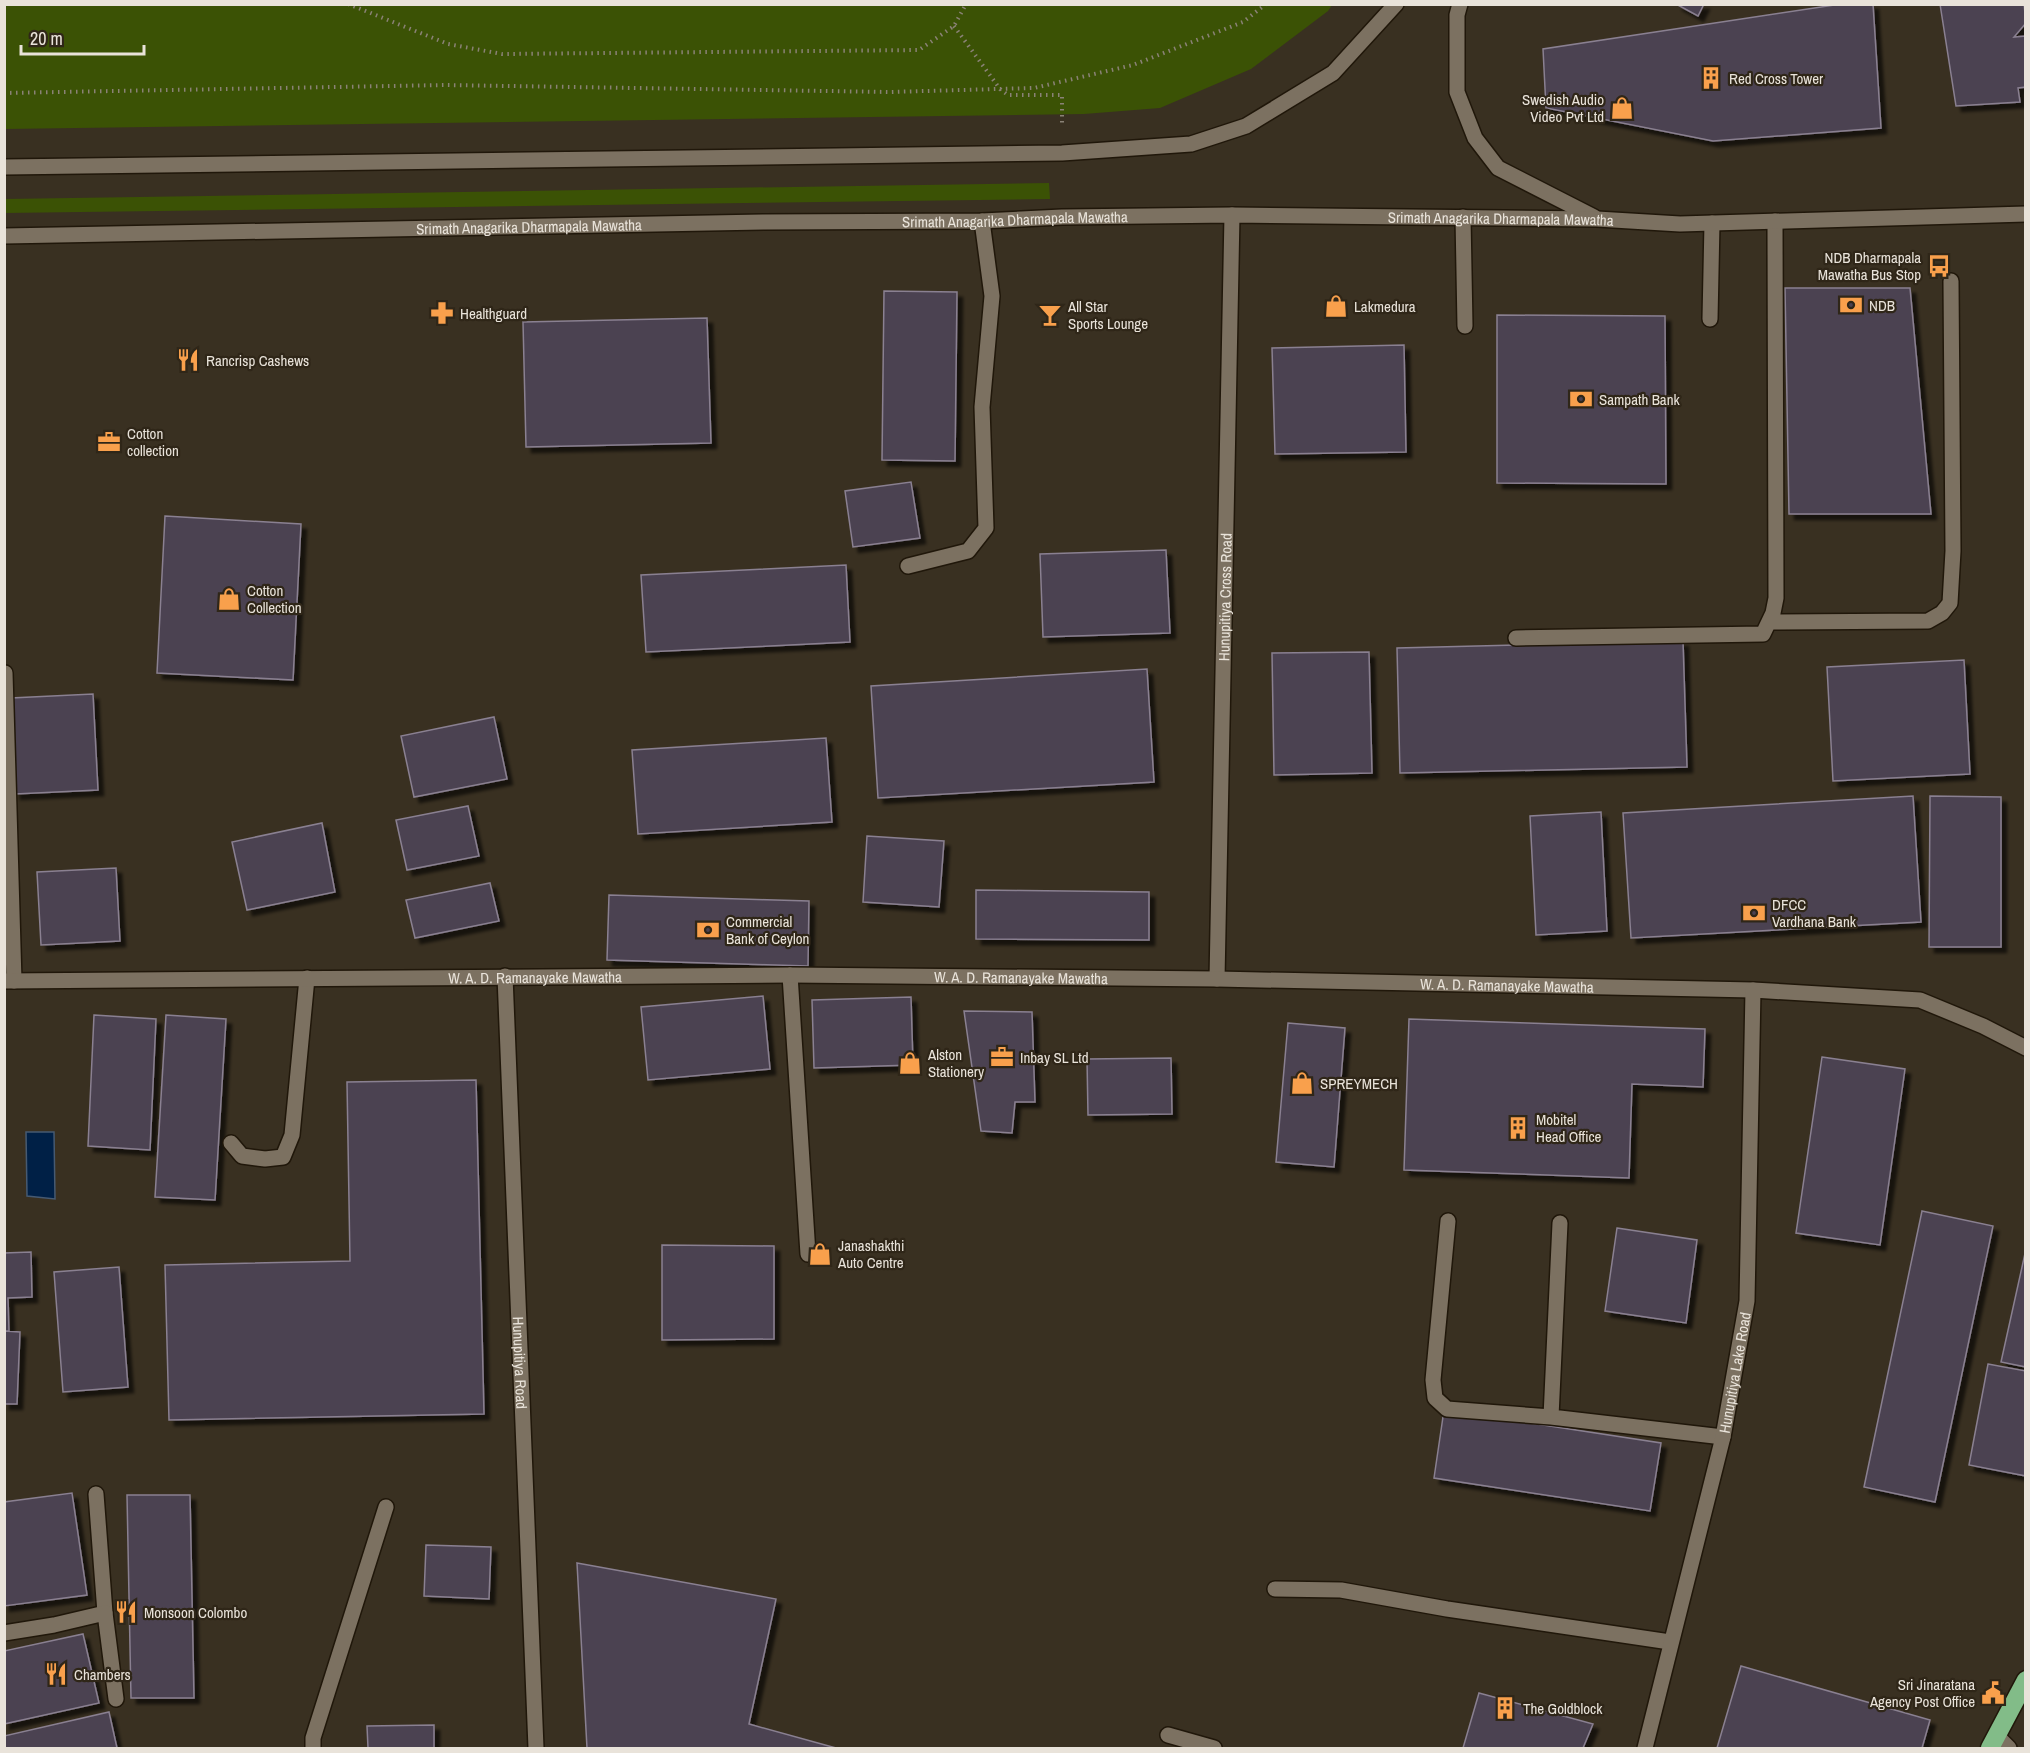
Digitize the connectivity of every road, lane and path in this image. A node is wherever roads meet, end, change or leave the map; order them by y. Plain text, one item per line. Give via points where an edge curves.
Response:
1 (348, 4) edge
2 (966, 4) edge
3 (1266, 4) edge
4 (1396, 4) edge
5 (1460, 4) edge
6 (954, 26) junction
7 (1000, 89) junction
8 (4, 93) edge
9 (1062, 153) junction
10 (4, 166) edge
11 (2025, 214) edge
12 (1232, 215) junction
13 (1463, 217) junction
14 (1597, 219) junction
15 (982, 221) junction
16 (1775, 221) junction
17 (1712, 223) junction
18 (4, 236) edge
19 (1951, 281) dead end
20 (1710, 319) dead end
21 (1465, 326) dead end
22 (908, 566) dead end
23 (1770, 622) junction
24 (1516, 638) dead end
25 (5, 673) edge
26 (790, 975) junction
27 (506, 976) junction
28 (307, 978) junction
29 (1217, 979) junction
30 (9, 981) edge
31 (1752, 990) junction
32 (2025, 1048) edge
33 (231, 1143) dead end
34 (1448, 1221) dead end
35 (1560, 1223) dead end
36 (808, 1254) dead end
37 (1551, 1417) junction
38 (1723, 1437) junction
39 (96, 1494) dead end
40 (386, 1507) dead end
41 (1275, 1589) dead end
42 (105, 1613) junction
43 (4, 1633) edge
44 (1670, 1642) junction
45 (2025, 1680) edge
46 (116, 1699) dead end
47 (1168, 1735) dead end
48 (1998, 1744) edge
49 (313, 1749) edge
50 (536, 1749) edge
51 (1214, 1749) edge
52 (1645, 1749) edge

1 - 6 path via 448,44 502,54 919,50
2 - 6 path
3 - 7 path via 1243,22 1133,65 1034,88
4 - 9 street via 1333,73 1246,126 1191,144
5 - 14 street via 1457,92 1475,138 1498,168
6 - 7 path
7 - 8 path via 889,92 445,85
7 - 9 path via 1008,95 1062,95
9 - 10 street
11 - 16 street, Srimath Anagarika Dharmapala Mawatha
12 - 13 street, Srimath Anagarika Dharmapala Mawatha
12 - 15 street, Srimath Anagarika Dharmapala Mawatha
12 - 29 street, Hunupitiya Cross Road
13 - 14 street, Srimath Anagarika Dharmapala Mawatha
13 - 21 street
14 - 17 street, Srimath Anagarika Dharmapala Mawatha
15 - 18 street, Srimath Anagarika Dharmapala Mawatha
15 - 22 street via 992,296 982,407 986,528 968,551
16 - 17 street, Srimath Anagarika Dharmapala Mawatha
16 - 23 street via 1776,598
17 - 20 street
19 - 23 street via 1950,603 1928,621
23 - 24 street via 1762,634
25 - 30 street
26 - 27 street, W. A. D. Ramanayake Mawatha
26 - 29 street, W. A. D. Ramanayake Mawatha
26 - 36 street
27 - 28 street, W. A. D. Ramanayake Mawatha
27 - 50 street, Hunupitiya Road
28 - 30 street, W. A. D. Ramanayake Mawatha
28 - 33 street via 292,1135 283,1157 242,1156
29 - 31 street, W. A. D. Ramanayake Mawatha
31 - 32 street, W. A. D. Ramanayake Mawatha via 1920,1000
31 - 38 street, Hunupitiya Lake Road via 1747,1301
34 - 37 street via 1433,1380 1435,1398 1447,1409
35 - 37 street
37 - 38 street
38 - 44 street, Hunupitiya Lake Road
39 - 42 street
40 - 49 street via 313,1738
41 - 44 street via 1341,1590
42 - 43 street
42 - 46 street
44 - 52 street, Hunupitiya Lake Road
45 - 48 highway
47 - 51 street

